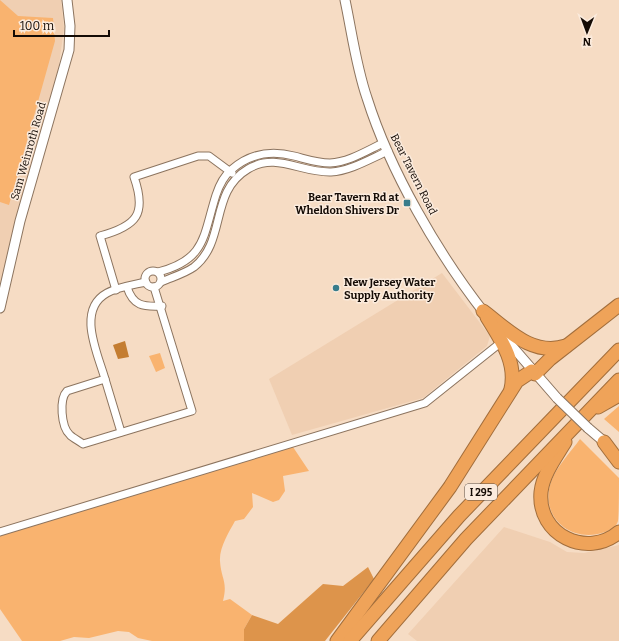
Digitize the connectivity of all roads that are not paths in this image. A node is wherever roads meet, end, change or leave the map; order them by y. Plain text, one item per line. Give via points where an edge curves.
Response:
1 (67, 0) edge
2 (345, 0) edge
3 (386, 147) junction
4 (230, 171) junction
5 (237, 176) junction
6 (158, 272) junction
7 (146, 282) junction
8 (158, 284) junction
9 (127, 287) junction
10 (116, 290) junction
11 (619, 305) edge
12 (162, 306) junction
13 (0, 308) edge
14 (483, 311) junction
15 (504, 340) junction
16 (569, 344) junction
17 (619, 350) edge
18 (534, 372) junction
19 (105, 380) junction
20 (619, 380) edge
21 (511, 390) junction
22 (619, 395) edge
23 (585, 415) junction
24 (573, 427) junction
25 (121, 432) junction
26 (604, 442) junction
27 (619, 449) edge
28 (619, 454) edge
29 (619, 462) edge
30 (0, 532) edge
31 (619, 532) edge
32 (337, 641) edge
33 (350, 641) edge
34 (378, 641) edge

1 - 13 street, Sam Weinroth Road via 69,50 20,221
2 - 3 street, Bear Tavern Road via 360,74 373,118
3 - 4 street via 341,162 318,163 293,155 270,152 253,156
3 - 5 street via 342,170 320,172 272,161 256,165
3 - 14 street, Bear Tavern Road via 429,230
4 - 5 street
4 - 6 street via 217,191 199,248 185,262
4 - 10 street via 209,156 198,156 134,177 140,196 140,206 136,215 124,228 100,236
5 - 8 street via 226,193 212,242 202,259 186,272
6 - 7 street via 148,272 145,276
6 - 8 street via 161,277
7 - 8 street via 149,286
7 - 9 street
8 - 12 street
9 - 10 street
9 - 12 street via 130,296 138,304 149,307
10 - 19 street via 94,304 91,317 91,329
11 - 16 highway
12 - 25 street via 192,410
14 - 15 highway
14 - 16 highway via 514,335 532,345 552,348
15 - 18 street
15 - 21 highway via 512,368
15 - 30 street via 425,402
16 - 18 highway
17 - 33 highway, I 295 via 459,516
18 - 21 highway via 521,377
18 - 26 street, bridge via 557,398
19 - 25 street
19 - 25 street via 64,394 61,411 68,434 83,444
20 - 23 highway, I 295
21 - 32 highway via 450,487
22 - 23 highway
23 - 24 highway, I 295
24 - 31 highway via 543,483 541,501 546,518 551,527 562,536 581,543 601,542
24 - 34 highway, I 295 via 466,539
26 - 27 highway
26 - 28 street
26 - 29 highway

